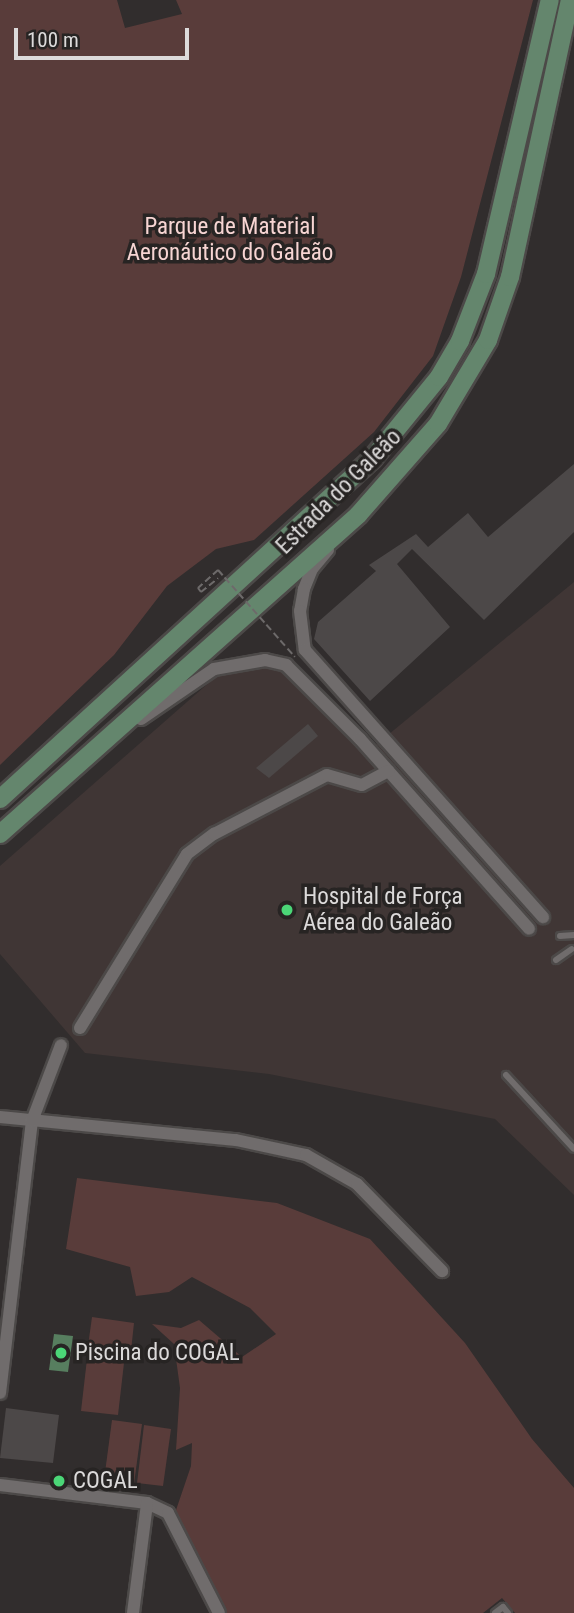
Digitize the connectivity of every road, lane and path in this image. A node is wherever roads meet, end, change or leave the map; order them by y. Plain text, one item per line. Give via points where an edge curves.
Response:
1 (550, 0) edge
2 (570, 0) edge
3 (358, 514) junction
4 (218, 578) dead end
5 (295, 657) dead end
6 (388, 771) junction
7 (64, 780) junction
8 (0, 799) edge
9 (0, 834) edge
10 (543, 917) dead end
11 (529, 929) dead end
12 (574, 935) edge
13 (560, 936) dead end
14 (572, 949) dead end
15 (556, 960) dead end
16 (80, 1028) dead end
17 (61, 1045) dead end
18 (506, 1074) dead end
19 (0, 1117) edge
20 (32, 1121) junction
21 (574, 1149) edge
22 (442, 1271) dead end
23 (0, 1393) edge
24 (0, 1485) edge
25 (147, 1503) junction
26 (133, 1613) edge
27 (219, 1613) edge
28 (495, 1613) edge
29 (508, 1613) edge

1 - 8 main road, Estrada do Galeão via 486,274 460,341 439,377 373,458
2 - 3 main road, Estrada do Galeão via 510,277 488,340 438,424
3 - 7 main road, Estrada do Galeão
3 - 10 street via 312,569 300,611 304,650
4 - 5 path, bridge via 201,592 198,588 218,570
6 - 7 street via 286,664 265,660 214,669 163,702
6 - 11 street
6 - 16 street via 362,785 327,775 187,854
7 - 9 main road, Estrada do Galeão
12 - 13 lane
14 - 15 lane
17 - 20 street
18 - 21 lane
19 - 20 street
20 - 22 street via 236,1140 306,1155 357,1184
20 - 23 street
24 - 25 street
25 - 26 street
25 - 27 street via 168,1513
28 - 29 lane via 503,1607

